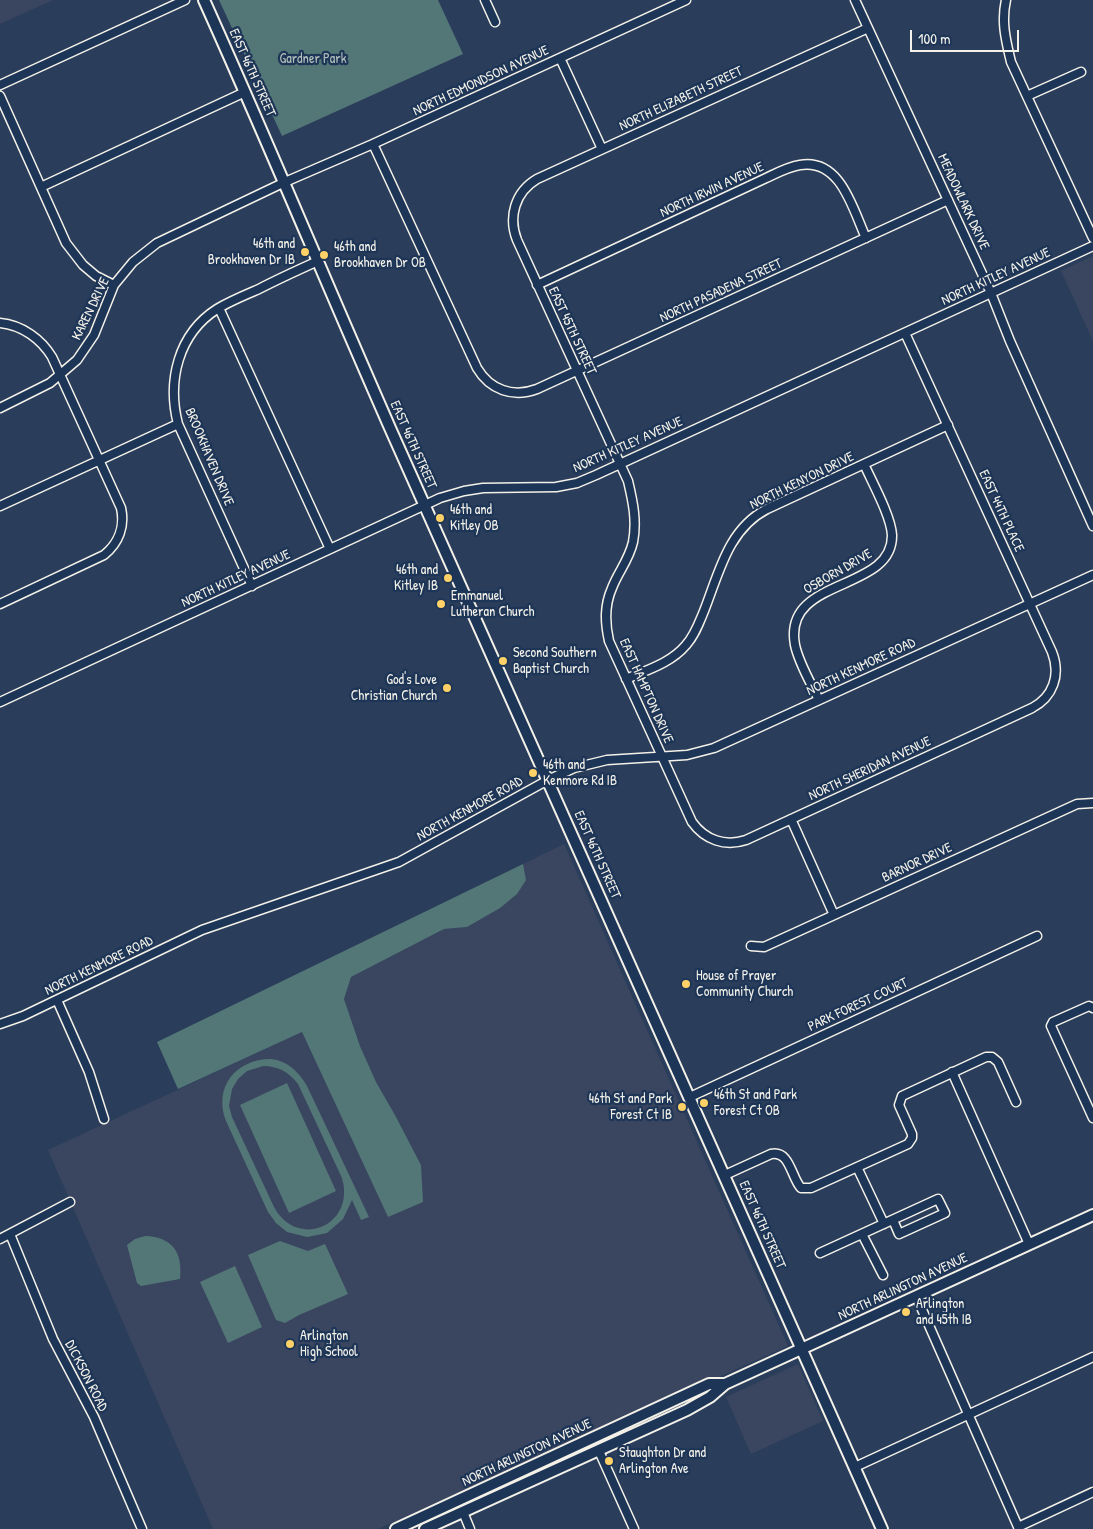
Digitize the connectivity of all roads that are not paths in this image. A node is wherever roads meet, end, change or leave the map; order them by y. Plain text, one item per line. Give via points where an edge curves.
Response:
1 (185, 0) edge
2 (204, 0) edge
3 (485, 0) edge
4 (686, 0) edge
5 (855, 0) edge
6 (1006, 0) edge
7 (495, 22) dead end
8 (868, 28) junction
9 (560, 58) junction
10 (1081, 72) dead end
11 (0, 85) edge
12 (246, 92) junction
13 (0, 96) edge
14 (1027, 96) junction
15 (374, 144) junction
16 (602, 150) junction
17 (285, 182) junction
18 (41, 187) junction
19 (948, 200) junction
20 (515, 206) joint
21 (866, 238) junction
22 (1093, 238) edge
23 (1093, 246) edge
24 (318, 261) junction
25 (114, 285) junction
26 (537, 285) junction
27 (991, 294) junction
28 (219, 308) junction
29 (0, 324) edge
30 (905, 333) junction
31 (577, 371) junction
32 (61, 375) junction
33 (0, 408) edge
34 (178, 424) junction
35 (948, 425) junction
36 (100, 460) junction
37 (620, 464) junction
38 (864, 464) junction
39 (424, 504) junction
40 (0, 506) edge
41 (1093, 526) edge
42 (330, 549) junction
43 (1093, 575) edge
44 (252, 586) junction
45 (0, 604) edge
46 (1030, 604) junction
47 (626, 679) junction
48 (819, 700) junction
49 (1042, 701) joint
50 (0, 702) edge
51 (662, 756) junction
52 (548, 780) junction
53 (1093, 803) edge
54 (792, 819) junction
55 (704, 835) joint
56 (834, 915) junction
57 (1037, 936) dead end
58 (751, 946) dead end
59 (58, 1000) junction
60 (1093, 1008) edge
61 (0, 1024) edge
62 (952, 1072) junction
63 (690, 1097) junction
64 (1016, 1102) dead end
65 (1093, 1118) edge
66 (104, 1119) dead end
67 (857, 1167) junction
68 (725, 1175) junction
69 (70, 1202) dead end
70 (1093, 1215) edge
71 (893, 1220) junction
72 (884, 1224) junction
73 (10, 1234) junction
74 (862, 1234) junction
75 (0, 1239) edge
76 (1028, 1244) junction
77 (820, 1253) dead end
78 (882, 1275) dead end
79 (916, 1296) junction
80 (802, 1348) junction
81 (1093, 1357) edge
82 (725, 1384) junction
83 (969, 1414) junction
84 (599, 1450) junction
85 (855, 1467) junction
86 (1093, 1492) edge
87 (463, 1512) junction
88 (1019, 1528) edge
89 (142, 1529) edge
90 (396, 1529) edge
91 (425, 1529) edge
92 (470, 1529) edge
93 (634, 1529) edge
94 (882, 1529) edge

1 - 11 street
2 - 12 main road, EAST 46TH STREET
3 - 7 street
4 - 9 street, NORTH EDMONDSON AVENUE
5 - 8 street, MEADOWLARK DRIVE
6 - 14 street via 1005,40
8 - 16 street, NORTH ELIZABETH STREET
8 - 19 street, MEADOWLARK DRIVE
9 - 15 street, NORTH EDMONDSON AVENUE
9 - 16 street
10 - 14 street
12 - 17 main road, EAST 46TH STREET
12 - 18 street
13 - 18 street
14 - 22 street
15 - 17 street, NORTH EDMONDSON AVENUE
15 - 31 street, NORTH PASADENA STREET via 476,368 487,382 502,390 529,392
16 - 20 street, NORTH ELIZABETH STREET via 534,181 521,193
17 - 24 main road, EAST 46TH STREET
17 - 25 street, KAREN DRIVE via 157,243 133,262
18 - 25 street via 72,252 87,268
19 - 21 street, NORTH PASADENA STREET
19 - 27 street, MEADOWLARK DRIVE
20 - 26 street, EAST 45TH STREET via 515,237
21 - 26 street, NORTH IRWIN AVENUE via 835,176 821,167 801,165
21 - 31 street, NORTH PASADENA STREET
23 - 27 street, NORTH KITLEY AVENUE
24 - 28 street, BROOKHAVEN DRIVE
24 - 39 main road, EAST 46TH STREET
25 - 32 street, KAREN DRIVE via 87,347
26 - 31 street, EAST 45TH STREET
27 - 30 street, NORTH KITLEY AVENUE
27 - 41 street, MEADOWLARK DRIVE
28 - 34 street, BROOKHAVEN DRIVE via 194,330 179,356 173,388
28 - 42 street
29 - 32 street via 26,331 42,344
30 - 35 street, EAST 44TH PLACE
30 - 37 street, NORTH KITLEY AVENUE
31 - 37 street, EAST 45TH STREET
32 - 33 street, KAREN DRIVE
32 - 36 street
34 - 36 street
34 - 44 street, BROOKHAVEN DRIVE
35 - 38 street, NORTH KENYON DRIVE
35 - 46 street, EAST 44TH PLACE
36 - 40 street
36 - 45 street via 121,508 123,521 112,548 101,557
37 - 39 street, NORTH KITLEY AVENUE via 563,486 473,489
37 - 47 street, EAST HAMPTON DRIVE via 632,497 635,527 628,559 611,588 605,618 609,641
38 - 47 street, NORTH KENYON DRIVE via 750,520 731,544 698,627 687,644 669,659
38 - 48 street, OSBORN DRIVE via 890,522 891,542 885,558 875,568 819,595 800,614 795,627 797,654
39 - 42 street, NORTH KITLEY AVENUE
39 - 52 main road, EAST 46TH STREET
42 - 44 street, NORTH KITLEY AVENUE
43 - 46 street, NORTH KENMORE ROAD
44 - 50 street, NORTH KITLEY AVENUE
46 - 48 street, NORTH KENMORE ROAD
46 - 49 street, EAST 44TH PLACE via 1056,665 1056,678
47 - 51 street, EAST HAMPTON DRIVE
48 - 51 street, NORTH KENMORE ROAD via 714,748
49 - 54 street, NORTH SHERIDAN AVENUE
51 - 52 street, NORTH KENMORE ROAD via 600,761
51 - 55 street, EAST HAMPTON DRIVE via 692,822
52 - 59 street, NORTH KENMORE ROAD via 400,862 202,930
52 - 63 main road, EAST 46TH STREET
53 - 56 street, BARNOR DRIVE via 1076,804
54 - 55 street, NORTH SHERIDAN AVENUE via 734,843 719,842
54 - 56 street
56 - 58 street, BARNOR DRIVE via 764,947
57 - 63 street, PARK FOREST COURT
59 - 61 street, NORTH KENMORE ROAD
59 - 66 street via 89,1072
60 - 65 street via 1089,1006 1050,1026
62 - 64 street via 992,1057 998,1062
62 - 67 street via 900,1098 899,1105 912,1134 909,1143
62 - 76 street
63 - 68 main road, EAST 46TH STREET
67 - 68 street via 806,1189 798,1184 785,1157 775,1153
67 - 72 street
68 - 80 main road, EAST 46TH STREET
69 - 73 street
70 - 76 main road, NORTH ARLINGTON AVENUE
71 - 71 street via 900,1234 945,1213 938,1199
71 - 72 street
72 - 74 street
73 - 75 street
73 - 89 street, DICKSON ROAD via 53,1339 94,1417
74 - 77 street
74 - 78 street
76 - 79 main road, NORTH ARLINGTON AVENUE
79 - 80 main road, NORTH ARLINGTON AVENUE
79 - 83 street
80 - 82 main road, NORTH ARLINGTON AVENUE
80 - 85 main road, EAST 46TH STREET
81 - 83 street
82 - 84 main road, NORTH ARLINGTON AVENUE via 687,1410
82 - 90 main road, NORTH ARLINGTON AVENUE via 709,1384
83 - 85 street
83 - 88 street
84 - 87 main road, NORTH ARLINGTON AVENUE
84 - 93 street
85 - 94 main road, EAST 46TH STREET
86 - 88 street
87 - 91 main road, NORTH ARLINGTON AVENUE
87 - 92 street

